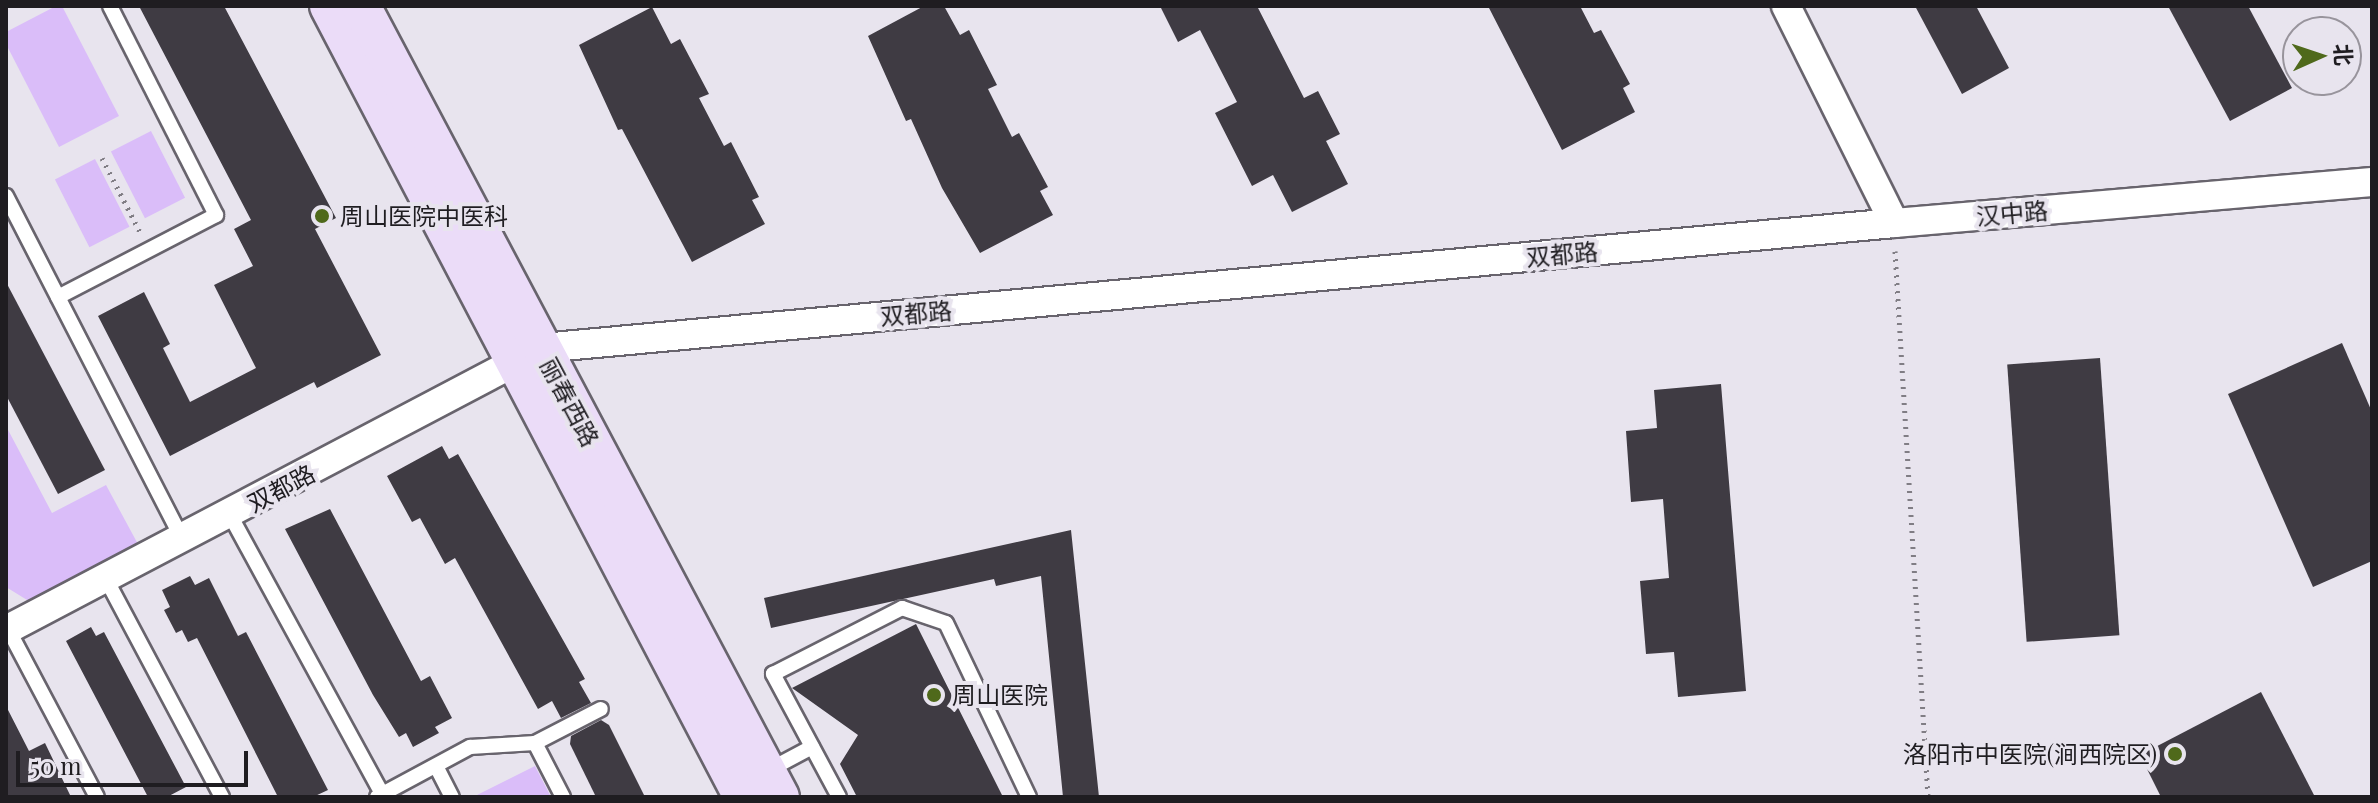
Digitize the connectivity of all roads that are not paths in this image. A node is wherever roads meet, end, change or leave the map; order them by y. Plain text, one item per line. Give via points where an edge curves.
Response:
1 (110, 6) edge
2 (329, 6) edge
3 (361, 6) edge
4 (1786, 6) edge
5 (2372, 182) edge
6 (6, 196) edge
7 (10, 212) edge
8 (1894, 223) junction
9 (58, 297) junction
10 (529, 355) junction
11 (230, 515) junction
12 (182, 539) junction
13 (106, 579) junction
14 (7, 629) edge
15 (601, 709) dead end
16 (535, 743) junction
17 (812, 747) junction
18 (436, 766) junction
19 (763, 788) edge
20 (380, 796) edge
21 (97, 797) edge
22 (222, 797) edge
23 (452, 797) edge
24 (563, 797) edge
25 (839, 797) edge
26 (1029, 797) edge

1 - 9 lane via 216,215
2 - 10 main road, 丽春西路
3 - 10 main road, 丽春西路
4 - 8 street
5 - 8 street, 汉中路
6 - 7 lane
7 - 9 lane
8 - 10 street, 双都路
9 - 12 lane
10 - 11 street, 双都路
10 - 19 main road, 丽春西路
11 - 12 street, 双都路
11 - 20 lane
12 - 13 street, 双都路
13 - 14 street, 双都路
13 - 22 lane
14 - 21 lane
15 - 16 lane
16 - 18 lane via 470,747
16 - 24 lane
17 - 19 lane
17 - 25 lane
17 - 26 lane via 773,674 902,608 946,623
18 - 20 lane
18 - 23 lane

